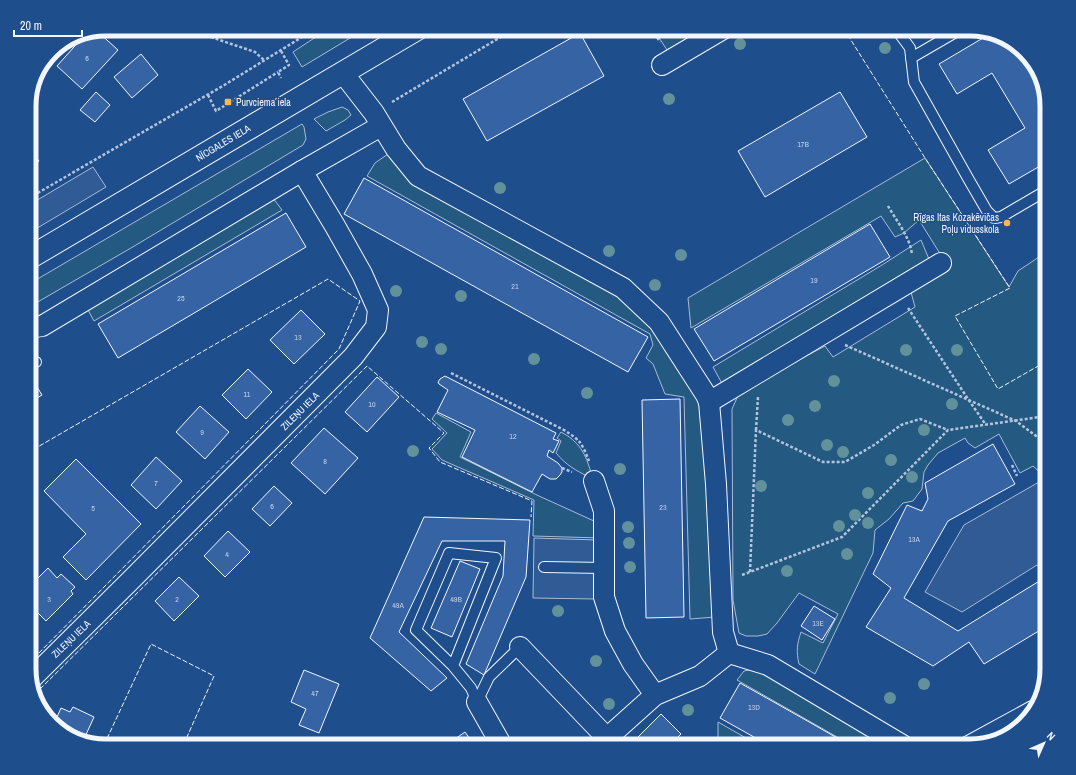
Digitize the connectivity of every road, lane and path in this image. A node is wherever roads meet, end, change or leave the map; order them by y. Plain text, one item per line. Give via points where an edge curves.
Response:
1 (208, 36) edge
2 (304, 36) edge
3 (405, 36) edge
4 (710, 36) edge
5 (901, 36) edge
6 (949, 36) edge
7 (281, 51) junction
8 (911, 58) junction
9 (265, 61) junction
10 (662, 65) dead end
11 (278, 72) junction
12 (343, 73) junction
13 (282, 78) dead end
14 (208, 95) junction
15 (382, 126) junction
16 (302, 172) junction
17 (36, 194) edge
18 (1040, 194) edge
19 (888, 206) dead end
20 (36, 254) edge
21 (941, 262) dead end
22 (914, 279) junction
23 (896, 289) junction
24 (36, 327) edge
25 (821, 335) junction
26 (451, 373) dead end
27 (753, 375) junction
28 (968, 399) junction
29 (709, 402) junction
30 (1040, 417) edge
31 (1016, 421) junction
32 (986, 425) junction
33 (756, 430) junction
34 (948, 430) junction
35 (1040, 439) edge
36 (1012, 465) dead end
37 (562, 468) dead end
38 (572, 472) dead end
39 (1018, 476) dead end
40 (594, 481) joint
41 (544, 567) dead end
42 (604, 568) junction
43 (750, 572) junction
44 (721, 583) junction
45 (520, 647) joint
46 (730, 653) junction
47 (453, 666) junction
48 (36, 674) edge
49 (655, 695) junction
50 (477, 702) junction
51 (1018, 719) edge
52 (985, 737) edge
53 (498, 739) edge
54 (601, 739) edge
55 (607, 739) edge
56 (892, 739) edge

1 - 9 path via 255,52
2 - 7 path
3 - 12 street, NĪCGALES IELA
4 - 10 street
5 - 8 lane via 910,48
6 - 8 lane
7 - 9 path
7 - 11 path via 289,65
8 - 18 lane via 914,82 987,211 994,218 1001,217
9 - 14 path
11 - 13 path
11 - 14 path via 216,110
12 - 15 street
12 - 20 street, NĪCGALES IELA
14 - 17 path
15 - 16 street
15 - 29 street via 396,149 418,176 624,288 659,322
16 - 24 street via 42,326
16 - 48 street, ZILEŅU IELA via 362,274 378,310 376,327 353,357
19 - 22 path via 911,248 912,259 905,264
21 - 22 street
22 - 23 street
23 - 25 street
23 - 28 path
25 - 27 street
25 - 28 path
26 - 40 path via 578,439 592,466
27 - 29 street
27 - 33 path via 759,389
28 - 31 path
28 - 32 path
29 - 44 street
30 - 31 path
31 - 32 path
31 - 35 path
32 - 34 path
33 - 34 path via 823,462 845,462 901,425 920,418
33 - 43 path
34 - 43 path via 842,537
36 - 39 path
37 - 38 path
40 - 42 street via 604,511
41 - 42 lane
42 - 49 street via 604,597 616,630 633,664
43 - 44 path
44 - 46 street via 723,632
45 - 50 lane via 488,677
45 - 54 street
46 - 49 street via 700,676
46 - 56 street via 768,665
47 - 47 lane via 494,565 496,558 449,553 416,630
47 - 50 lane via 471,688
49 - 55 street
50 - 53 street
51 - 52 street

